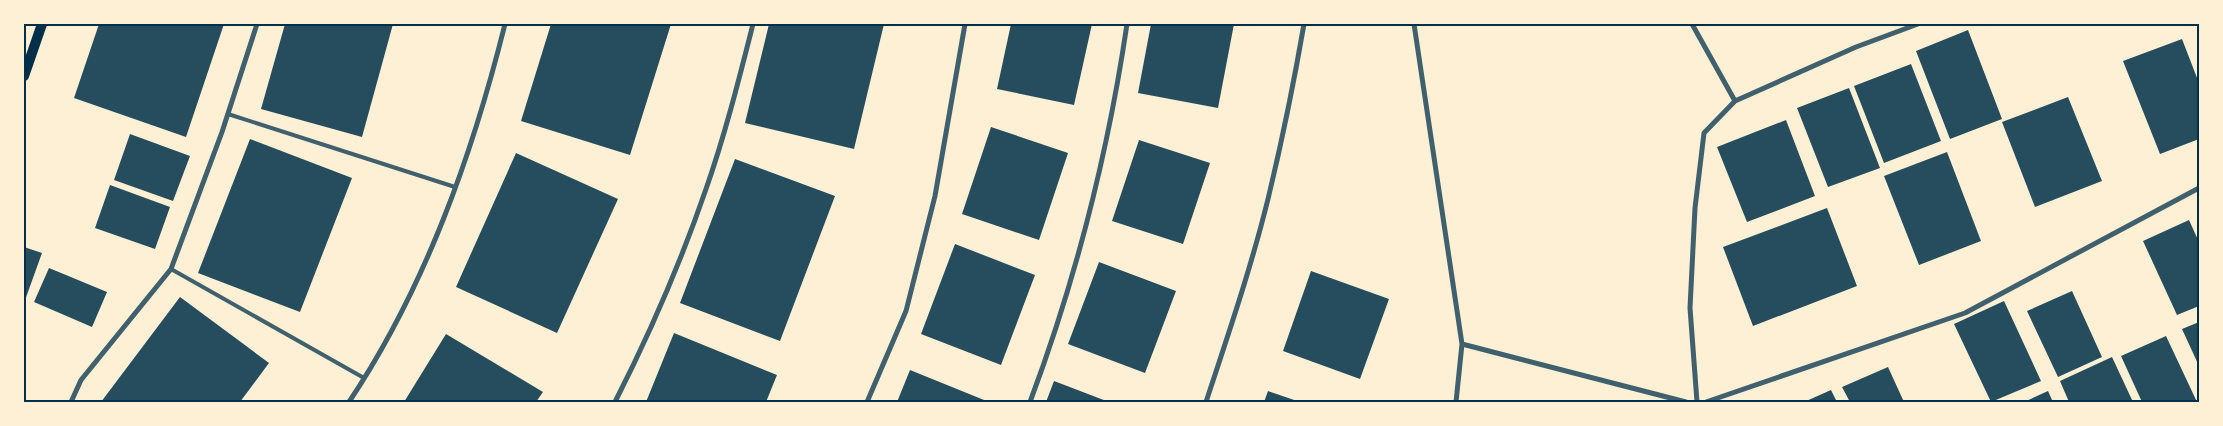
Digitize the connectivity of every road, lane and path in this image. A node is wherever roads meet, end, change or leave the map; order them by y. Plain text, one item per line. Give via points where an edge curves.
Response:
1 (42, 24) edge
2 (257, 24) edge
3 (505, 24) edge
4 (752, 24) edge
5 (965, 24) edge
6 (1127, 24) edge
7 (1304, 24) edge
8 (1414, 24) edge
9 (1692, 24) edge
10 (1918, 24) edge
11 (24, 76) edge
12 (1735, 101) junction
13 (228, 114) junction
14 (456, 188) junction
15 (2199, 188) edge
16 (171, 269) junction
17 (1462, 344) junction
18 (364, 378) junction
19 (1457, 394) junction
20 (71, 402) edge
21 (349, 402) edge
22 (614, 402) edge
23 (867, 402) edge
24 (1030, 402) edge
25 (1206, 402) edge
26 (1450, 402) edge
27 (1456, 402) edge
28 (1686, 402) edge
29 (1697, 402) edge
30 (1706, 402) edge

1 - 11 main road
2 - 13 street
3 - 14 street via 488,90
4 - 22 street via 706,189 675,273 639,355
5 - 23 street via 935,196 906,311
6 - 24 street via 1102,161 1082,241
7 - 25 street via 1268,200
8 - 17 street
9 - 12 street
10 - 12 street via 1856,47
12 - 29 street via 1704,133 1695,208 1690,308
13 - 14 lane
13 - 16 street
14 - 18 street via 406,301
15 - 30 street via 1965,312
16 - 18 lane
16 - 20 street via 81,380
17 - 19 street
17 - 28 street
18 - 21 street
19 - 26 street
19 - 27 street

